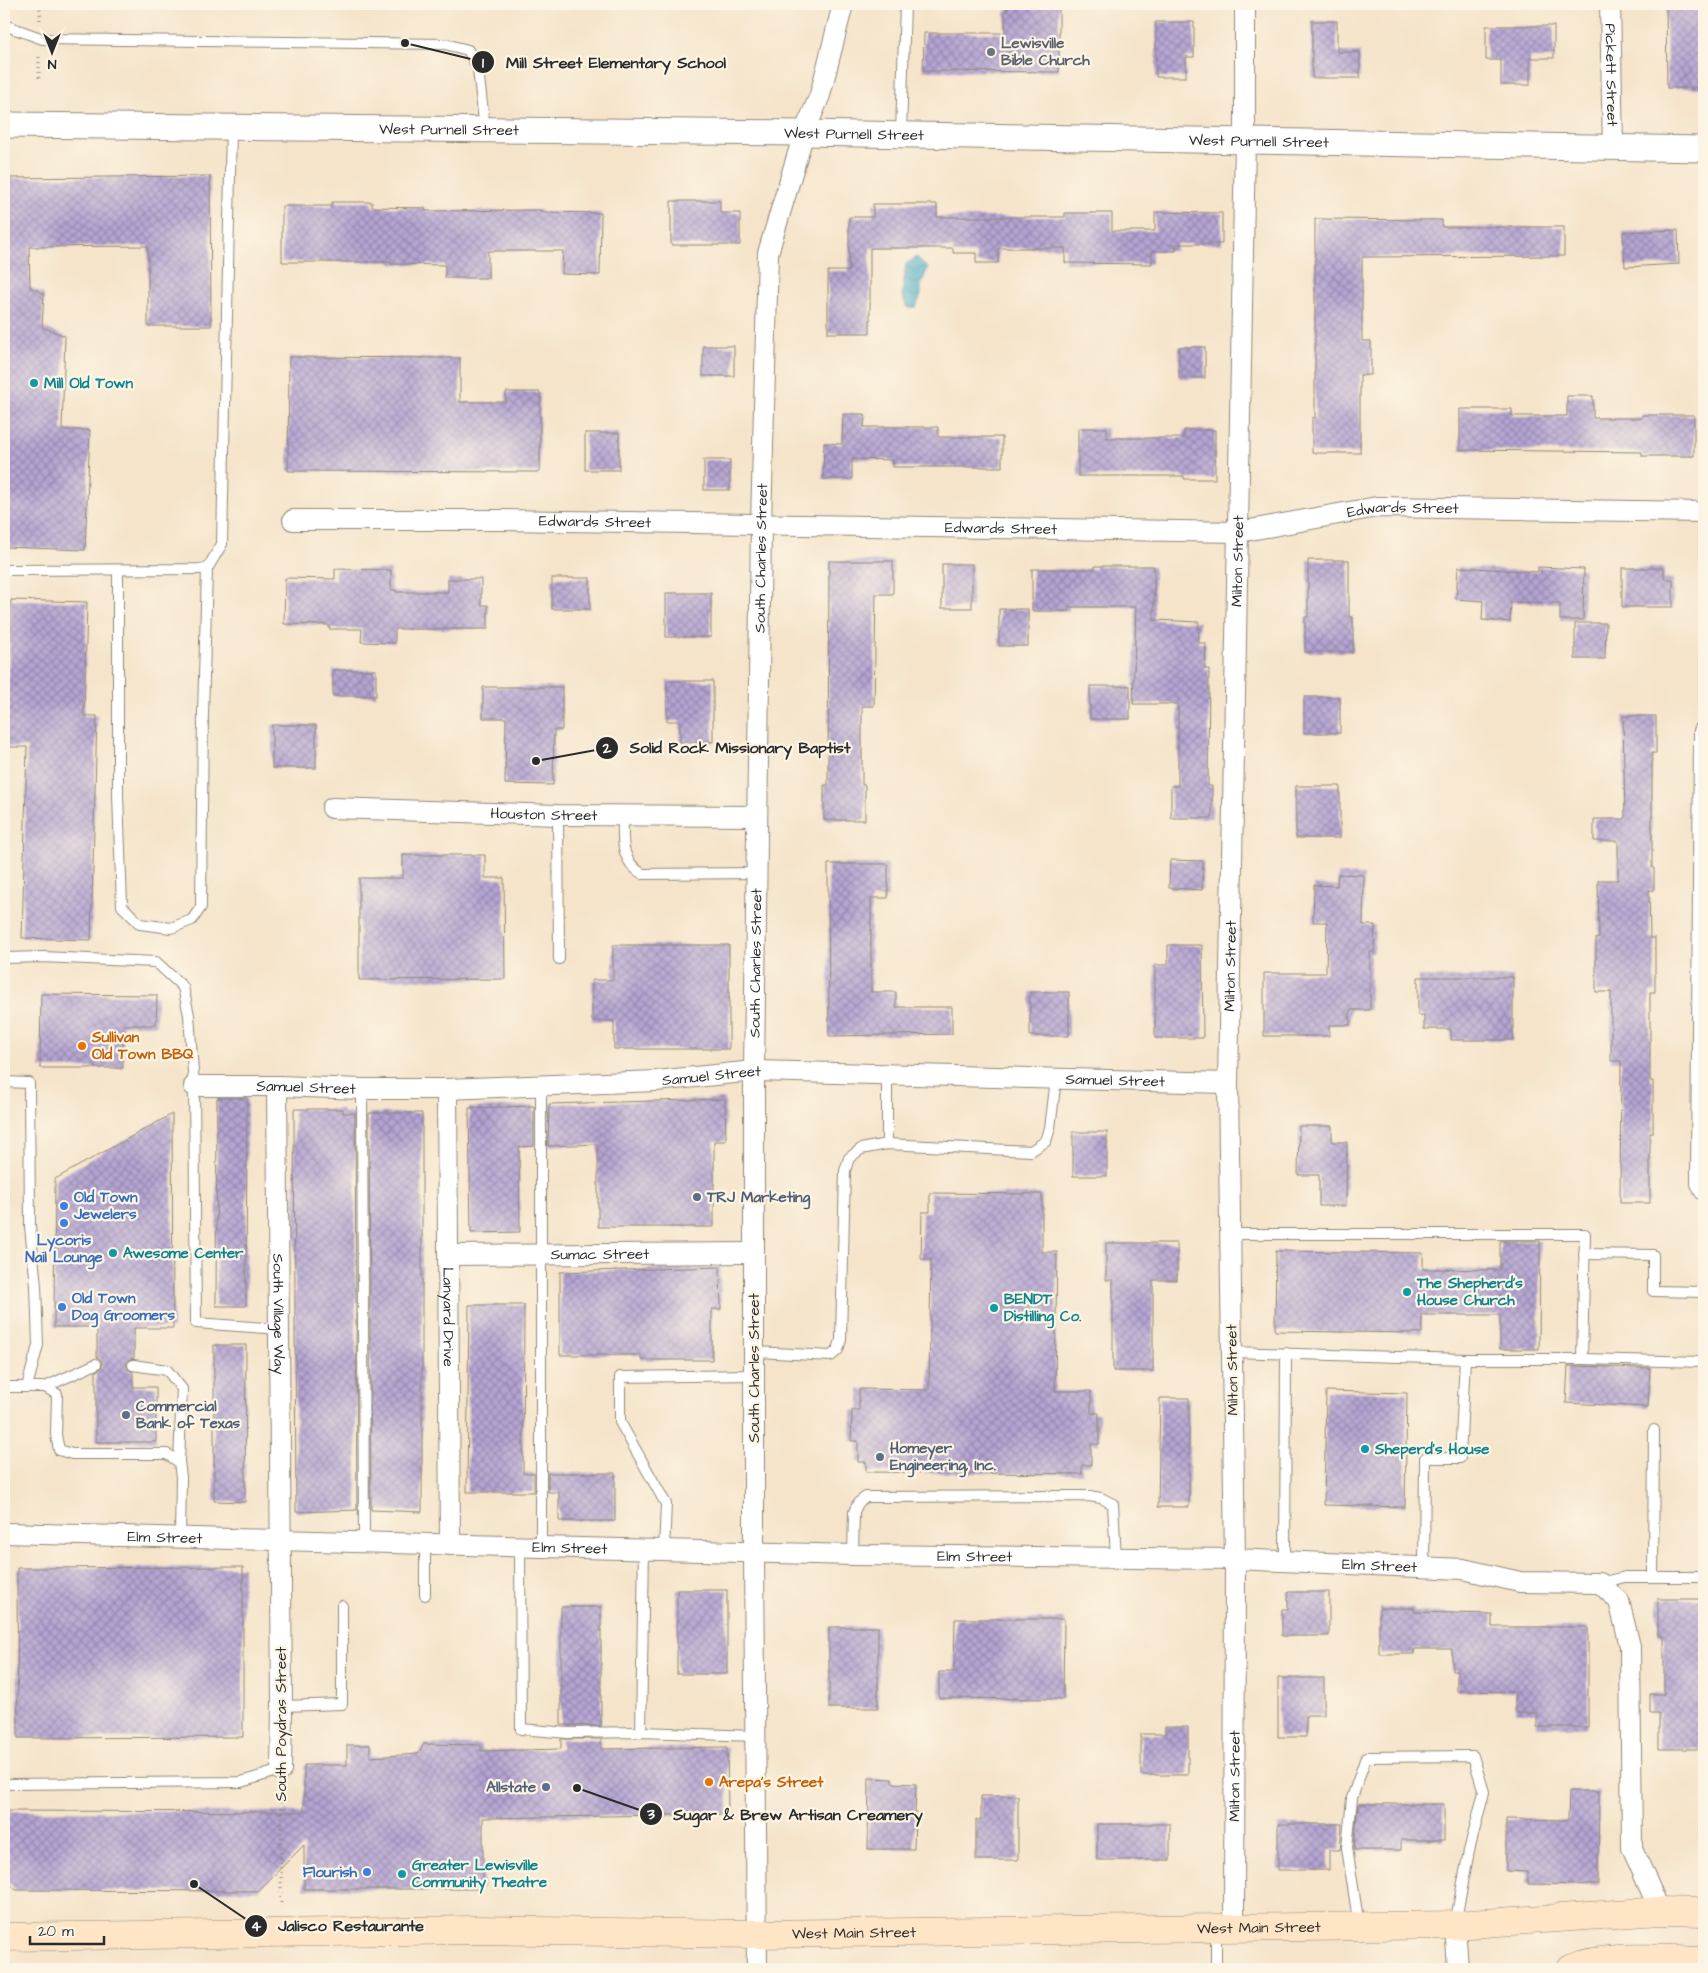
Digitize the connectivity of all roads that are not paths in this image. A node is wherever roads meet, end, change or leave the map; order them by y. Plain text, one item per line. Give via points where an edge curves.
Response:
1 (843, 4) edge
2 (905, 4) edge
3 (1245, 4) edge
4 (1610, 4) edge
5 (4, 25) edge
6 (4, 125) edge
7 (231, 127) junction
8 (485, 130) junction
9 (804, 133) junction
10 (901, 134) junction
11 (1245, 140) junction
12 (1613, 147) junction
13 (1704, 150) edge
14 (1704, 512) edge
15 (293, 520) dead end
16 (761, 524) junction
17 (1238, 532) junction
18 (206, 569) junction
19 (4, 570) edge
20 (118, 570) junction
21 (1704, 731) edge
22 (332, 808) dead end
23 (623, 814) junction
24 (558, 815) junction
25 (757, 816) junction
26 (757, 873) junction
27 (1704, 894) edge
28 (4, 958) edge
29 (559, 960) dead end
30 (754, 1071) junction
31 (887, 1074) junction
32 (1056, 1079) junction
33 (4, 1082) edge
34 (1228, 1083) junction
35 (194, 1086) junction
36 (277, 1086) junction
37 (541, 1086) junction
38 (362, 1089) junction
39 (447, 1089) junction
40 (887, 1144) junction
41 (1704, 1190) edge
42 (1230, 1234) junction
43 (753, 1252) junction
44 (541, 1254) junction
45 (1584, 1254) junction
46 (448, 1255) junction
47 (1704, 1292) edge
48 (278, 1329) junction
49 (754, 1352) junction
50 (1232, 1352) junction
51 (1286, 1353) junction
52 (1465, 1359) junction
53 (1582, 1359) junction
54 (1704, 1362) edge
55 (96, 1364) dead end
56 (134, 1365) dead end
57 (754, 1375) junction
58 (4, 1387) edge
59 (27, 1387) junction
60 (44, 1387) junction
61 (1654, 1430) dead end
62 (179, 1462) junction
63 (4, 1533) edge
64 (180, 1538) junction
65 (280, 1541) junction
66 (364, 1543) junction
67 (425, 1544) junction
68 (450, 1545) junction
69 (520, 1546) junction
70 (541, 1547) junction
71 (644, 1549) junction
72 (664, 1550) junction
73 (754, 1552) junction
74 (853, 1555) junction
75 (1116, 1558) junction
76 (1235, 1559) junction
77 (1285, 1562) junction
78 (1424, 1568) junction
79 (1653, 1577) junction
80 (1704, 1577) edge
81 (1600, 1584) junction
82 (425, 1595) dead end
83 (342, 1606) dead end
84 (282, 1706) junction
85 (641, 1732) junction
86 (756, 1736) junction
87 (281, 1770) joint
88 (4, 1784) edge
89 (1660, 1912) junction
90 (1704, 1912) edge
91 (1359, 1926) junction
92 (1455, 1926) junction
93 (1225, 1927) junction
94 (757, 1934) junction
95 (4, 1937) edge
96 (1702, 1963) edge
97 (757, 1969) edge
98 (1216, 1969) edge
99 (1458, 1969) edge
100 (1570, 1969) edge

1 - 9 street, South Charles Street via 820,95
2 - 10 lane
3 - 11 street, Milton Street
4 - 12 street, Pickett Street
5 - 8 lane via 43,39 445,44 468,50 478,69
6 - 7 street, West Purnell Street
7 - 8 street, West Purnell Street
7 - 18 lane via 222,544
8 - 9 street, West Purnell Street
9 - 10 street, West Purnell Street
9 - 16 street, South Charles Street via 768,253
10 - 11 street, West Purnell Street
11 - 12 street, West Purnell Street
11 - 17 street, Milton Street
12 - 13 street, West Purnell Street
14 - 17 street, Edwards Street via 1377,507
15 - 16 street, Edwards Street
16 - 17 street, Edwards Street
16 - 25 street, South Charles Street
17 - 34 street, Milton Street
18 - 20 lane
18 - 20 lane via 201,907 192,920 171,928 140,924 122,906 118,795
19 - 20 lane
21 - 27 street
22 - 24 street, Houston Street
23 - 24 street, Houston Street
23 - 25 street, Houston Street
23 - 26 lane via 626,860 643,874
24 - 29 lane
25 - 26 street, South Charles Street
26 - 30 street, South Charles Street
27 - 41 street via 1701,1184
28 - 35 lane via 156,962 183,987 189,1014
30 - 31 street, Samuel Street
30 - 37 street, Samuel Street via 656,1081
30 - 43 street, South Charles Street
31 - 32 street, Samuel Street
31 - 40 lane
32 - 34 street, Samuel Street
32 - 40 lane via 1046,1141 1031,1151
33 - 59 lane via 29,1083 30,1226 38,1345
34 - 42 street, Milton Street
35 - 36 street, Samuel Street
35 - 48 lane via 196,1323
36 - 38 street, Samuel Street
36 - 48 street, South Village Way
37 - 39 street, Samuel Street
37 - 44 lane
38 - 39 street, Samuel Street
38 - 66 lane
39 - 46 street, Lanyard Drive
40 - 49 lane via 861,1149 849,1158 845,1171 841,1340 838,1350 831,1356
42 - 45 lane via 1585,1234
42 - 50 street, Milton Street
43 - 44 street, Sumac Street
43 - 49 street, South Charles Street
44 - 46 street, Sumac Street
44 - 70 lane
45 - 47 lane via 1653,1255 1653,1291
45 - 53 lane
46 - 68 street, Lanyard Drive
48 - 65 street, South Village Way
49 - 57 street, South Charles Street
50 - 51 lane
50 - 76 street, Milton Street
51 - 52 lane
51 - 77 lane
52 - 53 lane
52 - 78 lane via 1460,1458 1426,1458
53 - 54 lane
55 - 60 lane
56 - 62 lane via 167,1370 182,1389
57 - 72 lane via 620,1377 620,1422 666,1504
57 - 73 street, South Charles Street
58 - 59 lane
59 - 60 lane
60 - 62 lane via 57,1394 59,1450 72,1454 167,1454
61 - 79 lane
62 - 64 lane
63 - 64 street, Elm Street
64 - 65 street, Elm Street
65 - 66 street, Elm Street
65 - 84 street, South Poydras Street
66 - 67 street, Elm Street
67 - 68 street, Elm Street
67 - 82 lane
68 - 69 street, Elm Street
69 - 70 street, Elm Street
69 - 85 lane via 520,1728 568,1733
70 - 71 street, Elm Street
71 - 72 street, Elm Street
71 - 85 lane
72 - 73 street, Elm Street
73 - 74 street, Elm Street
73 - 86 street, South Charles Street
74 - 75 street, Elm Street
74 - 75 lane via 854,1512 866,1497 1089,1496 1112,1504
75 - 76 street, Elm Street
76 - 77 street, Elm Street
76 - 93 street, Milton Street
77 - 78 street, Elm Street
78 - 81 street, Elm Street via 1463,1570 1520,1582
79 - 80 lane
79 - 81 lane via 1625,1577
81 - 89 street via 1619,1601 1630,1646 1632,1848
83 - 84 lane via 342,1704
84 - 87 street, South Poydras Street
85 - 86 lane
86 - 94 street, South Charles Street
87 - 88 lane via 241,1782
89 - 90 main road, West Main Street
89 - 92 main road, West Main Street
91 - 92 main road, West Main Street
91 - 92 lane via 1347,1848 1352,1798 1366,1756 1473,1756 1484,1792
91 - 93 main road, West Main Street
92 - 99 street
93 - 94 main road, West Main Street
93 - 98 lane
94 - 95 main road, West Main Street via 464,1930
94 - 97 street, South Charles Street
96 - 100 main road via 1622,1959

